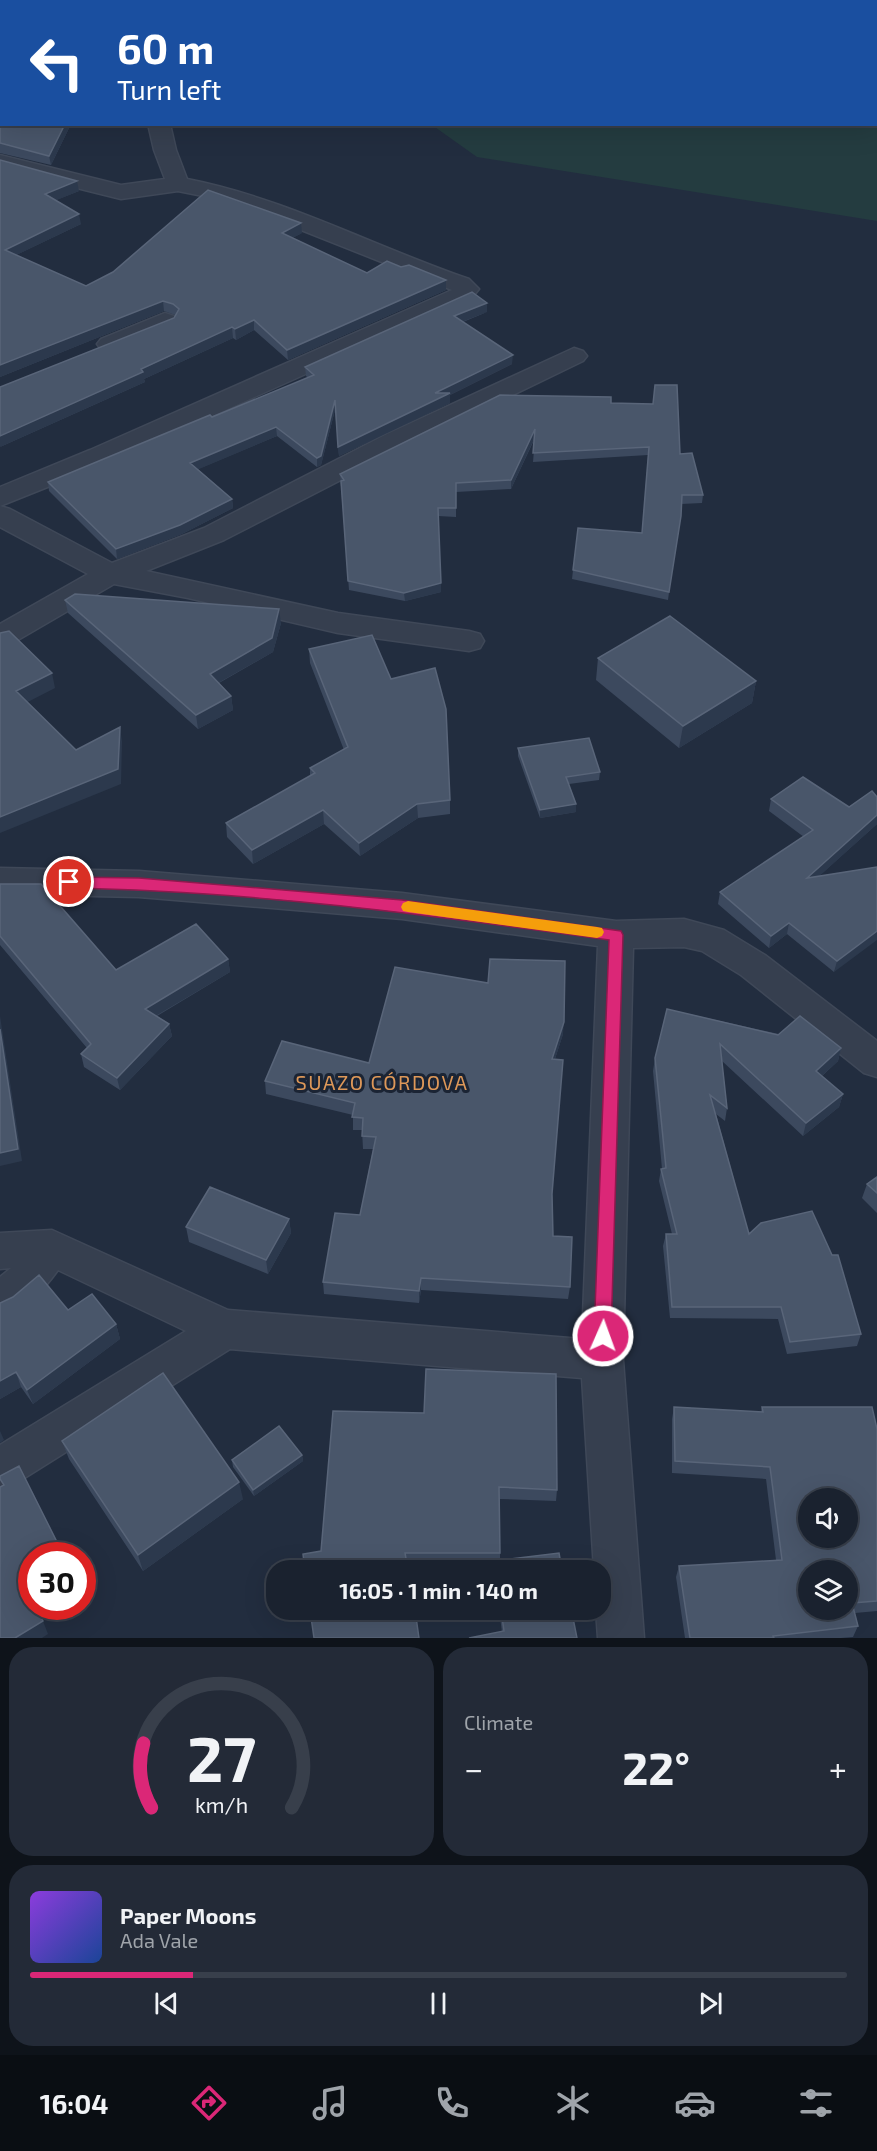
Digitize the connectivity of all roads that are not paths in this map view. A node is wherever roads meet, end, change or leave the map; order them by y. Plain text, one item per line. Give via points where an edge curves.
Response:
1 (159, 126) edge
2 (0, 162) edge
3 (178, 184) junction
4 (165, 321) edge
5 (92, 351) edge
6 (574, 356) dead end
7 (0, 497) edge
8 (0, 515) edge
9 (110, 574) junction
10 (0, 637) edge
11 (469, 641) dead end
12 (0, 881) edge
13 (616, 935) junction
14 (877, 1062) edge
15 (52, 1248) junction
16 (0, 1251) edge
17 (0, 1300) edge
18 (225, 1329) junction
19 (602, 1360) junction
20 (0, 1469) edge
21 (621, 1638) edge

1 - 3 street
2 - 3 street via 122,192
3 - 7 street via 254,204 467,289 111,451
4 - 5 street
6 - 9 street via 395,441 214,534
8 - 9 street
9 - 10 street
9 - 11 street via 338,623
12 - 13 street via 139,884 391,905
13 - 14 street via 684,933 712,940 753,965
13 - 19 street
15 - 16 street
15 - 17 street via 24,1283
15 - 18 street
18 - 19 street
18 - 20 street
19 - 21 street

